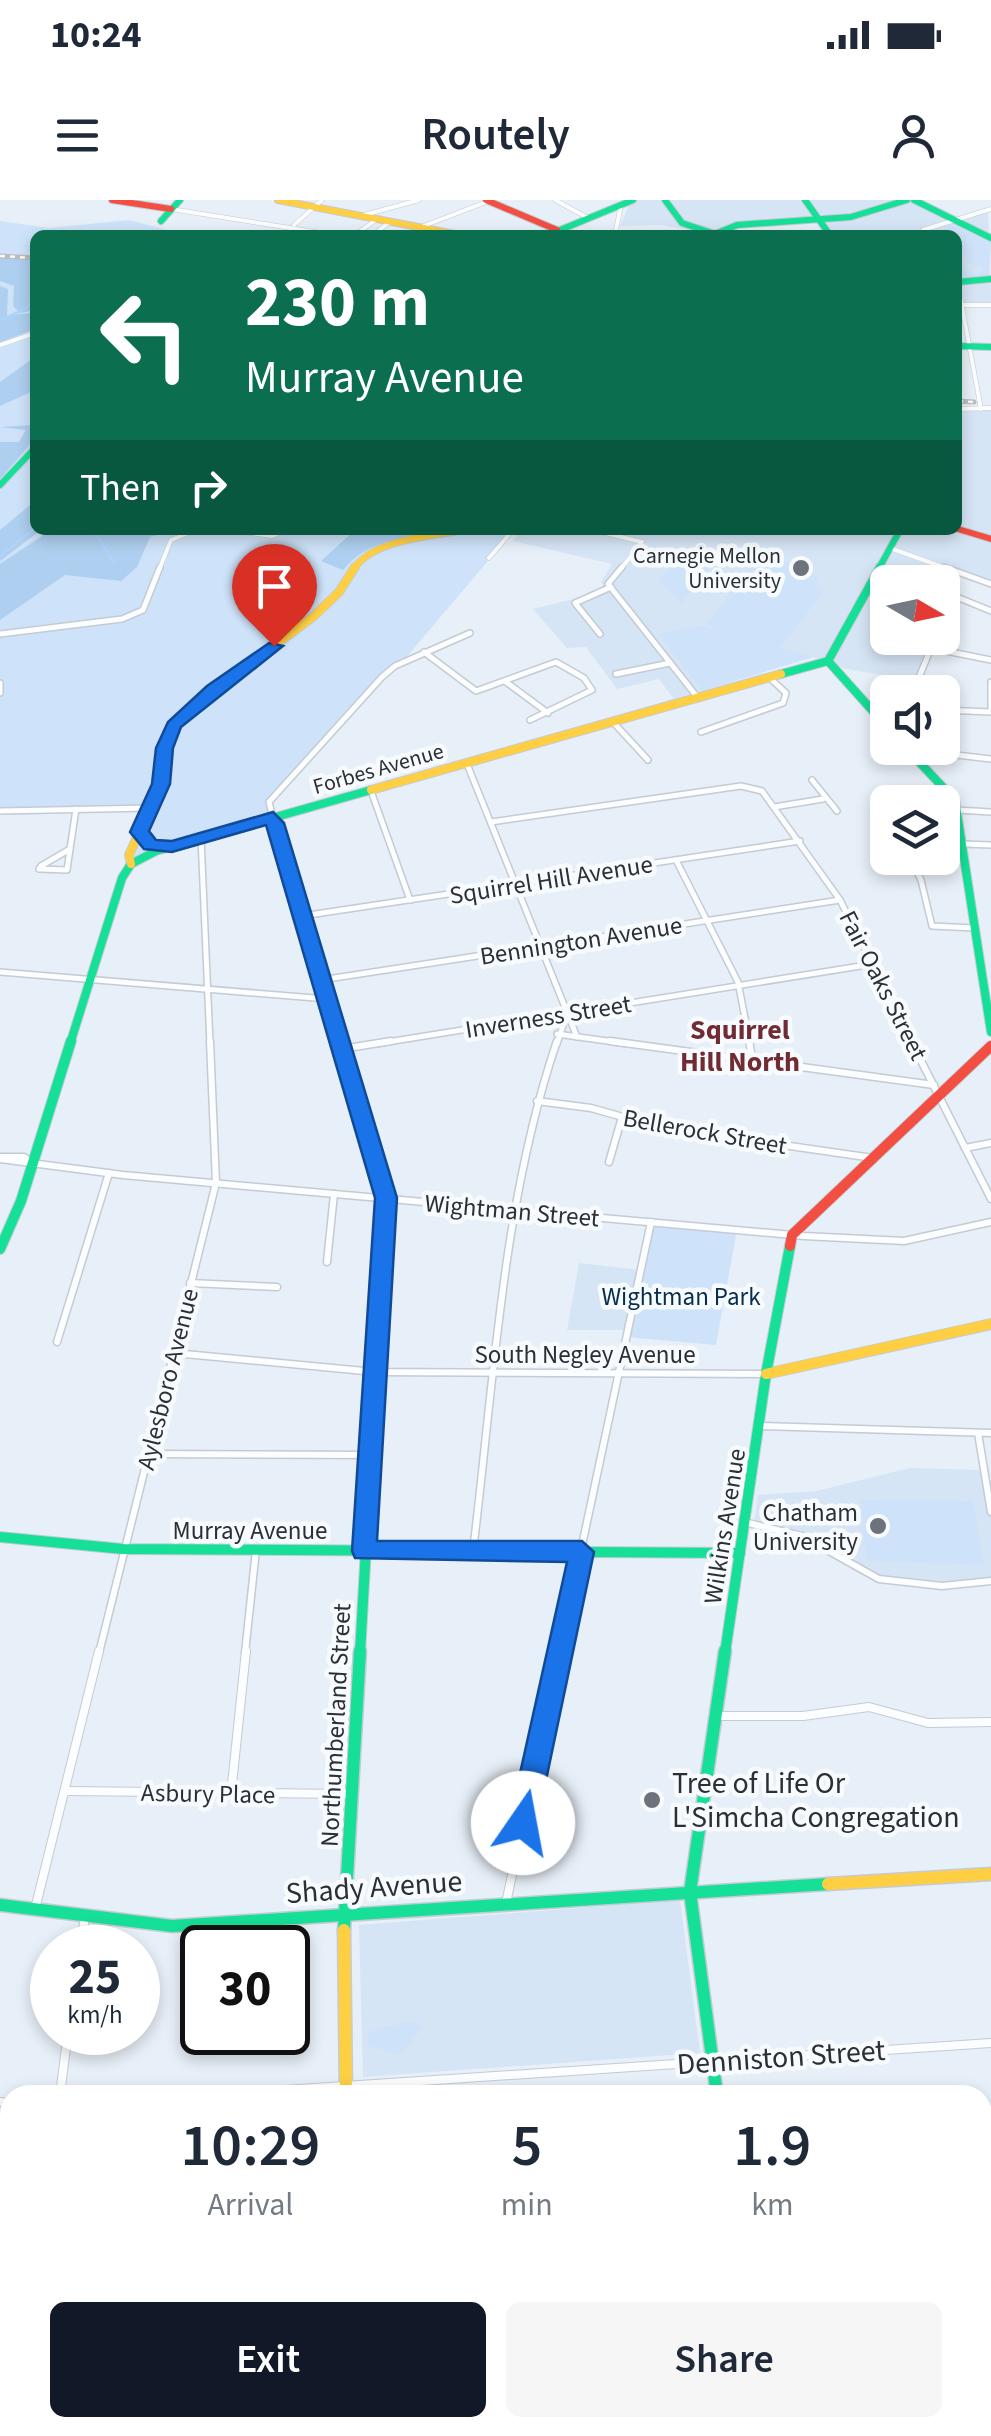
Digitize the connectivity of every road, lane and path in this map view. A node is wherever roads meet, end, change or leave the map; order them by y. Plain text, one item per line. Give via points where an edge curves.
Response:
1 (112, 200) edge
2 (278, 200) edge
3 (381, 200) edge
4 (418, 200) edge
5 (555, 200) edge
6 (665, 200) edge
7 (805, 200) edge
8 (911, 200) edge
9 (494, 201) edge
10 (627, 202) edge
11 (318, 203) edge
12 (176, 204) edge
13 (395, 206) junction
14 (991, 209) edge
15 (364, 215) junction
16 (378, 218) junction
17 (588, 218) junction
18 (820, 220) junction
19 (954, 220) junction
20 (161, 221) dead end
21 (391, 221) junction
22 (294, 225) junction
23 (421, 227) junction
24 (307, 230) edge
25 (312, 230) edge
26 (362, 230) edge
27 (379, 230) edge
28 (436, 230) edge
29 (547, 230) edge
30 (560, 230) edge
31 (617, 230) edge
32 (704, 230) edge
33 (723, 230) edge
34 (827, 230) edge
35 (923, 230) dead end
36 (991, 238) edge
37 (991, 279) edge
38 (962, 283) edge
39 (962, 304) edge
40 (991, 305) edge
41 (962, 312) edge
42 (30, 336) edge
43 (0, 345) edge
44 (964, 346) edge
45 (991, 347) edge
46 (962, 408) edge
47 (991, 408) edge
48 (981, 409) junction
49 (30, 453) edge
50 (0, 485) edge
51 (962, 530) edge
52 (184, 535) edge
53 (440, 535) edge
54 (508, 535) edge
55 (614, 535) edge
56 (897, 535) edge
57 (991, 539) edge
58 (890, 548) junction
59 (488, 558) dead end
60 (881, 565) edge
61 (991, 584) edge
62 (870, 585) edge
63 (610, 587) junction
64 (960, 598) edge
65 (991, 610) edge
66 (470, 632) dead end
67 (0, 634) edge
68 (600, 634) dead end
69 (424, 652) junction
70 (991, 660) edge
71 (828, 661) junction
72 (670, 663) junction
73 (616, 674) dead end
74 (919, 675) edge
75 (771, 679) junction
76 (506, 682) junction
77 (991, 682) edge
78 (0, 683) edge
79 (0, 693) edge
80 (698, 699) junction
81 (870, 708) edge
82 (960, 710) edge
83 (991, 711) edge
84 (549, 714) junction
85 (530, 720) dead end
86 (613, 722) junction
87 (701, 732) dead end
88 (960, 756) edge
89 (648, 760) dead end
90 (991, 760) edge
91 (466, 764) junction
92 (923, 765) edge
93 (812, 780) dead end
94 (941, 785) edge
95 (371, 791) junction
96 (824, 799) junction
97 (150, 808) junction
98 (774, 808) junction
99 (76, 809) junction
100 (960, 810) edge
101 (0, 811) edge
102 (837, 811) dead end
103 (991, 812) edge
104 (273, 818) junction
105 (491, 822) junction
106 (139, 832) junction
107 (960, 833) edge
108 (201, 838) junction
109 (800, 841) junction
110 (962, 844) junction
111 (991, 845) edge
112 (172, 846) junction
113 (70, 849) junction
114 (676, 860) junction
115 (131, 864) junction
116 (918, 875) edge
117 (515, 884) junction
118 (410, 900) junction
119 (840, 900) junction
120 (302, 916) junction
121 (708, 921) junction
122 (974, 928) junction
123 (542, 946) junction
124 (873, 964) junction
125 (0, 972) edge
126 (90, 979) junction
127 (321, 980) junction
128 (739, 986) junction
129 (209, 990) junction
130 (327, 1000) junction
131 (567, 1013) junction
132 (991, 1032) edge
133 (557, 1034) junction
134 (577, 1037) junction
135 (991, 1046) edge
136 (342, 1049) junction
137 (753, 1062) junction
138 (938, 1090) junction
139 (536, 1101) junction
140 (622, 1117) junction
141 (991, 1143) edge
142 (965, 1148) junction
143 (0, 1158) edge
144 (874, 1158) junction
145 (610, 1162) dead end
146 (32, 1164) junction
147 (109, 1173) junction
148 (216, 1182) junction
149 (334, 1194) junction
150 (386, 1198) junction
151 (991, 1200) edge
152 (516, 1210) junction
153 (651, 1222) junction
154 (991, 1222) edge
155 (792, 1236) junction
156 (0, 1250) edge
157 (327, 1262) dead end
158 (190, 1283) junction
159 (277, 1287) dead end
160 (991, 1324) edge
161 (57, 1342) dead end
162 (174, 1353) junction
163 (376, 1372) junction
164 (498, 1373) junction
165 (618, 1374) junction
166 (766, 1374) junction
167 (759, 1426) junction
168 (978, 1433) junction
169 (991, 1433) edge
170 (149, 1454) junction
171 (371, 1455) junction
172 (991, 1512) edge
173 (744, 1522) junction
174 (0, 1537) edge
175 (123, 1549) junction
176 (256, 1550) junction
177 (364, 1551) junction
178 (473, 1551) junction
179 (582, 1552) junction
180 (740, 1553) junction
181 (991, 1581) edge
182 (715, 1716) junction
183 (991, 1722) edge
184 (65, 1792) junction
185 (231, 1794) junction
186 (351, 1794) junction
187 (991, 1874) edge
188 (690, 1892) junction
189 (506, 1903) junction
190 (0, 1905) edge
191 (35, 1909) junction
192 (344, 1914) junction
193 (85, 1915) junction
194 (83, 1925) edge
195 (991, 2043) edge
196 (65, 2055) edge
197 (712, 2062) junction
198 (61, 2085) edge
199 (346, 2085) edge
200 (422, 2085) edge
201 (715, 2085) edge

1 - 12 main road
2 - 11 main road
3 - 13 street
4 - 13 street
5 - 17 street
6 - 32 main road via 682,223
7 - 18 main road
8 - 18 main road
8 - 19 main road
9 - 23 street
9 - 29 main road
10 - 17 main road
10 - 31 street
11 - 15 main road
11 - 22 street
12 - 20 main road
12 - 22 street
12 - 24 street
13 - 15 street
14 - 19 street
15 - 16 main road
16 - 21 main road
16 - 26 street
17 - 30 main road
18 - 33 main road
18 - 34 main road
19 - 35 street
19 - 36 main road
21 - 23 main road
21 - 27 street
22 - 25 street
23 - 28 main road
37 - 38 main road
39 - 40 street
41 - 44 street
42 - 43 street
44 - 45 main road
44 - 48 street
46 - 48 street
47 - 48 street
49 - 50 main road
51 - 57 main road
52 - 67 street via 171,540 143,610 122,619
53 - 97 main road via 360,559 340,592 314,616 183,714 168,737
54 - 59 street
55 - 63 street via 642,542
56 - 58 main road
58 - 60 main road
58 - 61 street
62 - 71 main road
63 - 68 street via 575,603
63 - 72 street
64 - 65 street
66 - 69 street
69 - 76 street via 476,691
69 - 104 street via 382,677 326,738 269,802
70 - 74 street via 931,648
71 - 75 main road, Forbes Avenue
71 - 81 main road
72 - 73 street
72 - 80 street
75 - 80 main road, Forbes Avenue
75 - 87 street via 786,694 783,703
76 - 84 street
76 - 84 street via 556,662 584,678 590,693
77 - 83 street
78 - 79 street
80 - 86 main road, Forbes Avenue
82 - 83 street
84 - 85 street
86 - 89 street
86 - 91 main road, Forbes Avenue
88 - 90 street
91 - 95 main road, Forbes Avenue
91 - 105 street
92 - 94 main road
93 - 96 street
95 - 104 main road, Forbes Avenue
95 - 118 street
96 - 98 street
96 - 102 street
97 - 99 street
97 - 106 main road
98 - 105 street, Fair Oaks Street via 752,787
98 - 109 street, Fair Oaks Street
99 - 101 street
99 - 113 street
100 - 103 street
104 - 108 main road, Forbes Avenue
104 - 120 main road, Northumberland Street
105 - 117 street
106 - 112 main road via 150,845
106 - 115 main road via 128,855
107 - 110 main road
108 - 112 main road, Forbes Avenue
108 - 129 street, Aylesboro Avenue
109 - 114 street, Squirrel Hill Avenue
109 - 119 street, Fair Oaks Street
110 - 111 street
110 - 122 main road
112 - 115 main road, Forbes Avenue
113 - 113 street via 41,866 39,869 67,870
114 - 117 street, Squirrel Hill Avenue
114 - 121 street
115 - 126 main road
116 - 122 street via 932,926
117 - 118 street, Squirrel Hill Avenue
117 - 123 street
118 - 120 street, Squirrel Hill Avenue
119 - 121 street, Bennington Avenue
119 - 124 street, Fair Oaks Street
120 - 127 main road, Northumberland Street
121 - 123 street, Bennington Avenue
121 - 128 street
122 - 132 main road
123 - 127 street, Bennington Avenue
123 - 131 street
124 - 128 street, Inverness Street
124 - 138 street, Fair Oaks Street
125 - 126 street
126 - 129 street
126 - 146 main road
127 - 130 main road, Northumberland Street
128 - 131 street, Inverness Street
128 - 137 street
129 - 130 street
129 - 148 street, Aylesboro Avenue
130 - 136 main road, Northumberland Street
131 - 133 street
131 - 134 street
131 - 136 street, Inverness Street
133 - 134 street
133 - 139 street
134 - 137 street
135 - 138 main road
136 - 150 main road, Northumberland Street
137 - 138 street
138 - 142 street, Fair Oaks Street
138 - 144 main road
139 - 140 street, Bellerock Street
139 - 152 street
140 - 144 street, Bellerock Street
140 - 145 street
141 - 142 street
142 - 151 street, Fair Oaks Street
143 - 146 street, Wightman Street
144 - 155 main road
146 - 147 street, Wightman Street
146 - 156 main road
147 - 148 street, Wightman Street
147 - 161 street
148 - 149 street, Wightman Street
148 - 158 street, Aylesboro Avenue
149 - 150 street, Wightman Street
149 - 157 street
150 - 152 street, Wightman Street
150 - 163 main road, Northumberland Street
152 - 153 street, Wightman Street
152 - 164 street
153 - 155 street, Wightman Street
153 - 165 street
154 - 155 street, Wightman Street via 904,1241
155 - 166 main road, Wilkins Avenue
158 - 159 street
158 - 162 street, Aylesboro Avenue
160 - 166 main road, South Negley Avenue
162 - 163 street, South Negley Avenue
162 - 170 street, Aylesboro Avenue
163 - 164 street, South Negley Avenue
163 - 171 main road, Northumberland Street
164 - 165 street, South Negley Avenue
164 - 178 street
165 - 166 street, South Negley Avenue
165 - 179 street
166 - 167 main road, Wilkins Avenue
167 - 168 street
167 - 173 main road, Wilkins Avenue
168 - 169 street
168 - 172 street
170 - 171 street
170 - 175 street, Aylesboro Avenue
171 - 177 main road, Northumberland Street
173 - 180 main road, Wilkins Avenue
173 - 181 street via 802,1536 879,1579 942,1586
174 - 175 main road, Murray Avenue
175 - 176 main road, Murray Avenue
175 - 184 street, Aylesboro Avenue
176 - 177 main road, Murray Avenue
176 - 185 street
177 - 178 main road, Murray Avenue
177 - 186 main road, Northumberland Street
178 - 179 main road, Murray Avenue
179 - 180 main road, Murray Avenue
179 - 189 street
180 - 182 main road, Wilkins Avenue
182 - 183 street via 804,1716 868,1707 928,1723
182 - 188 main road, Wilkins Avenue
184 - 185 street, Asbury Place
184 - 191 street, Aylesboro Avenue
185 - 186 street, Asbury Place
186 - 192 main road, Northumberland Street
187 - 188 main road, Shady Avenue
188 - 189 main road, Shady Avenue
188 - 197 main road, Wilkins Avenue
189 - 192 main road, Shady Avenue
190 - 191 main road, Shady Avenue
191 - 193 main road, Shady Avenue
192 - 193 main road, Shady Avenue via 172,1926
192 - 199 main road, Northumberland Street
193 - 194 street
195 - 197 street, Denniston Street
196 - 198 street
197 - 200 street, Denniston Street
197 - 201 main road, Wilkins Avenue

